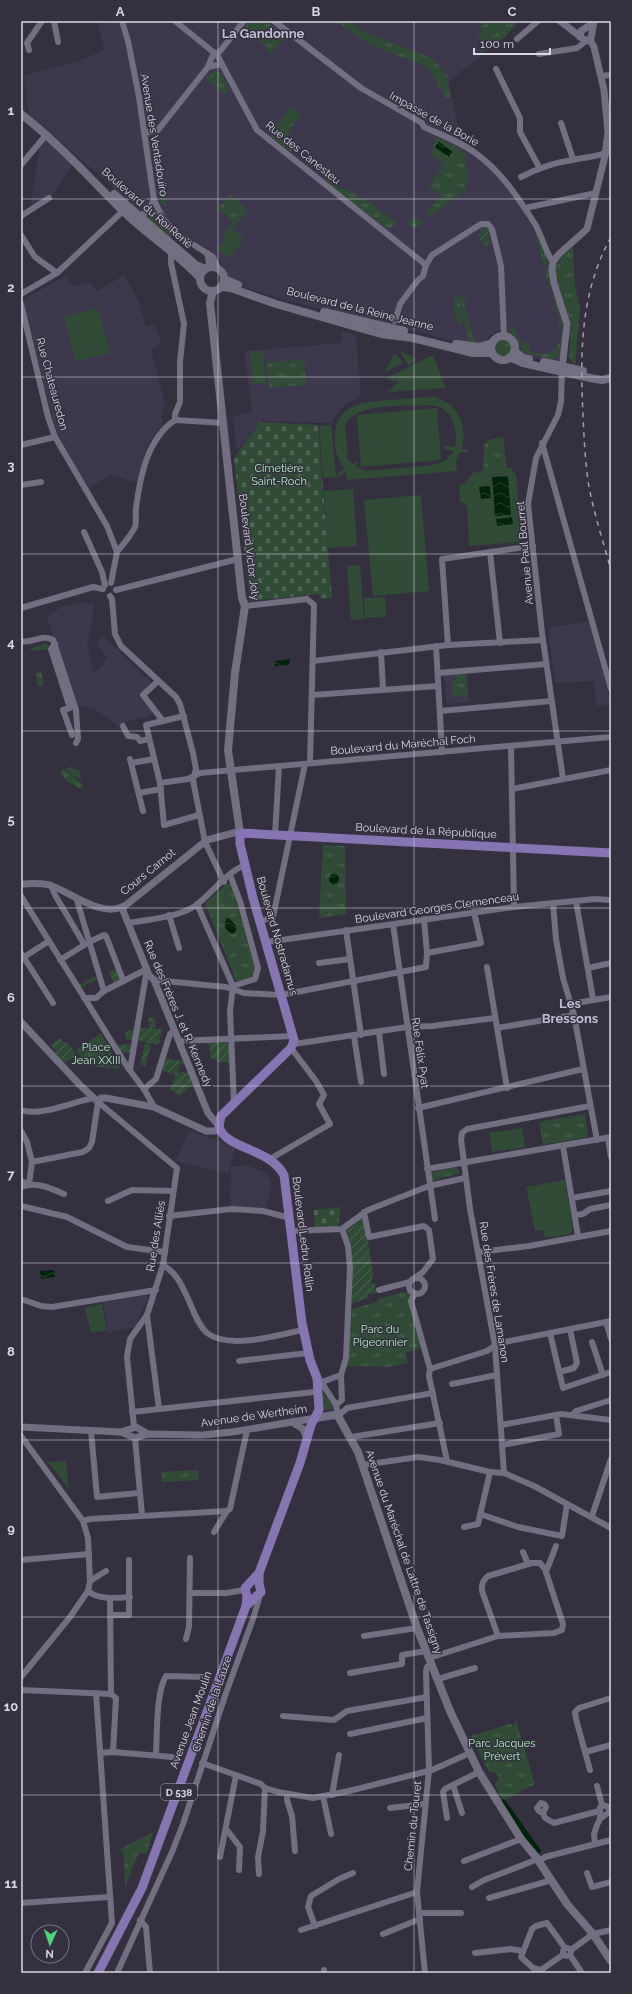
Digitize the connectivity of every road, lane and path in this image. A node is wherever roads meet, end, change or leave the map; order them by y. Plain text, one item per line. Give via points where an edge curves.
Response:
1 (42, 21) edge
2 (54, 21) edge
3 (122, 21) edge
4 (175, 21) edge
5 (244, 21) edge
6 (274, 21) edge
7 (538, 21) edge
8 (594, 22) edge
9 (562, 23) edge
10 (587, 30) junction
11 (517, 39) dead end
12 (586, 40) junction
13 (58, 42) dead end
14 (29, 50) dead end
15 (215, 54) junction
16 (539, 54) dead end
17 (222, 64) junction
18 (208, 67) junction
19 (496, 69) dead end
20 (611, 74) edge
21 (601, 76) junction
22 (21, 114) edge
23 (561, 123) dead end
24 (144, 133) junction
25 (46, 135) junction
26 (608, 153) edge
27 (573, 159) junction
28 (76, 163) junction
29 (21, 165) edge
30 (539, 168) junction
31 (522, 177) dead end
32 (596, 193) junction
33 (49, 198) dead end
34 (154, 200) junction
35 (525, 208) junction
36 (123, 211) junction
37 (21, 216) edge
38 (138, 216) junction
39 (21, 235) edge
40 (171, 252) junction
41 (207, 253) junction
42 (554, 262) junction
43 (426, 265) junction
44 (207, 268) junction
45 (218, 268) junction
46 (57, 273) junction
47 (200, 278) junction
48 (223, 283) junction
49 (209, 290) junction
50 (21, 294) edge
51 (21, 304) edge
52 (395, 321) dead end
53 (504, 336) junction
54 (492, 343) junction
55 (492, 353) junction
56 (512, 354) junction
57 (562, 369) junction
58 (611, 380) edge
59 (175, 420) junction
60 (223, 423) junction
61 (55, 437) junction
62 (542, 443) junction
63 (21, 445) edge
64 (41, 482) dead end
65 (21, 485) edge
66 (84, 532) dead end
67 (533, 546) junction
68 (117, 552) junction
69 (490, 552) junction
70 (238, 560) junction
71 (107, 586) junction
72 (116, 590) junction
73 (110, 596) junction
74 (245, 606) junction
75 (21, 608) edge
76 (543, 640) junction
77 (21, 641) edge
78 (500, 643) junction
79 (54, 644) junction
80 (448, 645) junction
81 (436, 646) junction
82 (381, 652) junction
83 (314, 661) junction
84 (546, 664) junction
85 (438, 673) junction
86 (158, 681) junction
87 (438, 686) junction
88 (383, 689) junction
89 (611, 690) edge
90 (312, 695) junction
91 (551, 702) junction
92 (440, 711) junction
93 (184, 716) junction
94 (164, 721) junction
95 (123, 726) dead end
96 (72, 735) dead end
97 (611, 737) edge
98 (149, 739) junction
99 (557, 741) junction
100 (76, 742) dead end
101 (511, 746) junction
102 (442, 752) junction
103 (154, 759) junction
104 (307, 764) junction
105 (279, 766) junction
106 (232, 770) junction
107 (611, 770) edge
108 (196, 774) junction
109 (563, 779) junction
110 (160, 786) junction
111 (512, 789) junction
112 (139, 793) junction
113 (143, 811) dead end
114 (199, 815) junction
115 (240, 834) junction
116 (275, 835) junction
117 (289, 836) junction
118 (205, 842) junction
119 (513, 848) junction
120 (611, 853) edge
121 (245, 865) junction
122 (230, 875) junction
123 (224, 882) junction
124 (21, 884) edge
125 (51, 885) junction
126 (21, 896) edge
127 (76, 897) junction
128 (611, 900) edge
129 (576, 901) junction
130 (553, 903) junction
131 (197, 904) junction
132 (514, 907) junction
133 (122, 908) junction
134 (474, 912) junction
135 (169, 915) junction
136 (424, 919) junction
137 (261, 921) junction
138 (129, 923) junction
139 (393, 924) junction
140 (346, 930) junction
141 (49, 941) junction
142 (266, 942) junction
143 (87, 943) junction
144 (179, 948) dead end
145 (427, 952) junction
146 (22, 955) edge
147 (350, 958) junction
148 (60, 960) junction
149 (611, 963) edge
150 (319, 964) dead end
151 (488, 967) dead end
152 (588, 968) junction
153 (147, 969) junction
154 (399, 972) junction
155 (123, 980) junction
156 (154, 980) junction
157 (353, 981) junction
158 (232, 988) junction
159 (104, 991) junction
160 (281, 995) junction
161 (611, 997) edge
162 (84, 998) junction
163 (593, 999) junction
164 (53, 1003) dead end
165 (571, 1004) junction
166 (574, 1015) junction
167 (495, 1018) junction
168 (21, 1022) edge
169 (407, 1027) junction
170 (497, 1028) junction
171 (174, 1030) junction
172 (379, 1032) junction
173 (361, 1035) junction
174 (354, 1036) junction
175 (231, 1038) junction
176 (179, 1041) junction
177 (293, 1043) junction
178 (584, 1069) junction
179 (130, 1070) junction
180 (384, 1074) dead end
181 (361, 1082) dead end
182 (507, 1088) junction
183 (144, 1089) junction
184 (96, 1100) junction
185 (234, 1103) junction
186 (590, 1106) junction
187 (154, 1107) junction
188 (418, 1108) junction
189 (21, 1110) edge
190 (220, 1128) junction
191 (21, 1132) edge
192 (609, 1137) edge
193 (597, 1140) junction
194 (563, 1146) junction
195 (611, 1157) edge
196 (270, 1159) junction
197 (32, 1162) junction
198 (464, 1162) junction
199 (427, 1169) junction
200 (466, 1178) junction
201 (21, 1180) edge
202 (29, 1184) junction
203 (429, 1186) junction
204 (21, 1187) edge
205 (173, 1191) junction
206 (611, 1191) edge
207 (64, 1194) dead end
208 (572, 1198) junction
209 (108, 1201) dead end
210 (611, 1205) edge
211 (21, 1206) edge
212 (364, 1212) junction
213 (575, 1215) junction
214 (169, 1216) junction
215 (290, 1218) junction
216 (435, 1219) dead end
217 (342, 1229) junction
218 (291, 1231) junction
219 (611, 1231) edge
220 (578, 1236) junction
221 (164, 1252) junction
222 (479, 1252) junction
223 (163, 1265) junction
224 (416, 1277) junction
225 (410, 1282) junction
226 (156, 1290) junction
227 (379, 1290) dead end
228 (415, 1294) junction
229 (21, 1299) edge
230 (146, 1314) junction
231 (608, 1322) edge
232 (570, 1329) junction
233 (303, 1330) junction
234 (550, 1333) junction
235 (611, 1339) edge
236 (592, 1342) dead end
237 (495, 1346) junction
238 (309, 1357) junction
239 (239, 1361) dead end
240 (430, 1369) junction
241 (315, 1370) junction
242 (560, 1372) junction
243 (611, 1372) edge
244 (341, 1375) junction
245 (497, 1375) junction
246 (603, 1375) junction
247 (322, 1382) junction
248 (452, 1384) dead end
249 (314, 1392) junction
250 (433, 1393) junction
251 (611, 1400) edge
252 (336, 1405) junction
253 (159, 1409) junction
254 (132, 1412) junction
255 (558, 1414) junction
256 (572, 1415) junction
257 (338, 1416) junction
258 (316, 1418) junction
259 (611, 1420) edge
260 (291, 1422) junction
261 (440, 1423) junction
262 (501, 1425) junction
263 (21, 1427) edge
264 (247, 1430) junction
265 (91, 1431) junction
266 (135, 1432) junction
267 (21, 1436) edge
268 (351, 1437) junction
269 (307, 1438) junction
270 (502, 1445) junction
271 (611, 1459) edge
272 (447, 1461) junction
273 (300, 1463) junction
274 (363, 1465) junction
275 (490, 1472) junction
276 (504, 1474) junction
277 (139, 1493) junction
278 (567, 1504) junction
279 (227, 1511) junction
280 (480, 1514) junction
281 (142, 1515) junction
282 (592, 1516) junction
283 (83, 1521) junction
284 (464, 1527) dead end
285 (611, 1528) edge
286 (214, 1532) dead end
287 (556, 1546) dead end
288 (523, 1552) dead end
289 (89, 1554) junction
290 (190, 1558) dead end
291 (21, 1560) edge
292 (129, 1560) dead end
293 (528, 1564) junction
294 (106, 1571) dead end
295 (546, 1572) junction
296 (90, 1581) junction
297 (255, 1582) junction
298 (88, 1591) junction
299 (190, 1593) junction
300 (251, 1595) junction
301 (110, 1598) junction
302 (130, 1598) junction
303 (110, 1615) junction
304 (417, 1628) junction
305 (364, 1636) dead end
306 (498, 1636) junction
307 (186, 1639) dead end
308 (429, 1658) junction
309 (475, 1668) dead end
310 (350, 1673) dead end
311 (21, 1677) edge
312 (206, 1677) dead end
313 (438, 1677) junction
314 (427, 1681) junction
315 (21, 1686) edge
316 (24, 1690) edge
317 (96, 1693) junction
318 (111, 1694) junction
319 (427, 1697) junction
320 (611, 1698) edge
321 (283, 1716) dead end
322 (427, 1718) junction
323 (350, 1734) dead end
324 (611, 1745) edge
325 (113, 1752) junction
326 (585, 1752) junction
327 (100, 1753) junction
328 (470, 1753) junction
329 (156, 1755) junction
330 (339, 1755) dead end
331 (172, 1757) dead end
332 (202, 1763) junction
333 (429, 1770) junction
334 (590, 1770) dead end
335 (479, 1772) junction
336 (236, 1776) junction
337 (453, 1785) junction
338 (597, 1786) dead end
339 (265, 1788) junction
340 (287, 1794) junction
341 (332, 1795) junction
342 (323, 1796) junction
343 (425, 1804) junction
344 (610, 1807) edge
345 (390, 1808) dead end
346 (601, 1808) junction
347 (462, 1813) dead end
348 (543, 1813) dead end
349 (447, 1818) dead end
350 (600, 1819) junction
351 (226, 1829) junction
352 (331, 1834) dead end
353 (521, 1839) junction
354 (611, 1840) edge
355 (595, 1844) junction
356 (295, 1851) dead end
357 (220, 1858) dead end
358 (537, 1859) junction
359 (464, 1861) dead end
360 (239, 1870) dead end
361 (354, 1873) dead end
362 (587, 1873) dead end
363 (259, 1874) dead end
364 (552, 1880) junction
365 (611, 1882) edge
366 (472, 1887) dead end
367 (417, 1892) junction
368 (109, 1897) junction
369 (489, 1898) dead end
370 (21, 1903) edge
371 (461, 1913) dead end
372 (419, 1916) junction
373 (140, 1920) junction
374 (315, 1926) junction
375 (301, 1930) dead end
376 (611, 1930) edge
377 (383, 1934) dead end
378 (593, 1934) junction
379 (522, 1952) junction
380 (567, 1952) junction
381 (475, 1953) dead end
382 (611, 1961) edge
383 (547, 1970) edge
384 (85, 1973) edge
385 (98, 1973) edge
386 (117, 1973) edge
387 (150, 1973) edge
388 (425, 1973) edge
389 (582, 1973) edge

1 - 14 street via 27,43
2 - 13 street
3 - 24 street, Avenue des Ventadouïro
4 - 15 street, Rue des Canesteu
5 - 15 street
6 - 35 street, Impasse de la Borie via 370,94 422,123 424,127 483,158 509,185
7 - 11 street
8 - 10 street
9 - 10 street
9 - 12 street
10 - 12 street via 592,36
10 - 12 street via 580,33
12 - 16 street via 577,48
12 - 21 street via 594,50
15 - 17 street, Rue des Canesteu
15 - 18 street
17 - 18 street
17 - 43 street, Rue des Canesteu via 257,130
18 - 24 street via 158,130
19 - 30 street via 520,118 520,132
20 - 21 street
21 - 26 street via 608,120
22 - 25 main road, Boulevard du Roi René
23 - 27 street
24 - 34 street, Avenue des Ventadouïro
25 - 28 main road, Boulevard du Roi René
25 - 29 street
26 - 27 street
26 - 32 street
27 - 30 street
28 - 36 main road, Boulevard du Roi René
28 - 38 main road, Boulevard du Roi René via 98,179
30 - 31 street
32 - 35 street
32 - 42 street via 587,229 568,245
33 - 37 street
34 - 38 street via 147,212
34 - 41 street, Avenue des Ventadouïro via 163,219 175,233
35 - 42 street, Impasse de la Borie via 537,227 549,257
36 - 40 main road, Boulevard du Roi René
36 - 46 street
38 - 44 main road, Boulevard du Roi René via 196,265
39 - 46 street via 35,257
40 - 47 main road, Boulevard du Roi René via 188,264
40 - 59 street via 184,324 180,362 180,402
41 - 44 street
41 - 45 street via 213,257
42 - 57 street via 554,283 567,324
43 - 52 street via 423,276 400,304
43 - 53 street via 432,255 481,224 488,224 492,228 501,266
44 - 45 main road
44 - 47 main road
45 - 48 main road via 222,272
46 - 50 street
47 - 49 main road
48 - 49 main road
48 - 54 main road, Boulevard de la Reine Jeanne via 277,300 465,346 479,347
48 - 55 main road, Boulevard de la Reine Jeanne via 276,304 381,334 413,338 473,353
49 - 60 main road, Boulevard Victor Joly via 205,304 209,333 215,349
51 - 61 street, Rue Chateauredon
53 - 54 main road via 496,338
53 - 56 main road via 513,342
54 - 55 main road
55 - 56 main road via 498,359 506,359
56 - 57 main road
57 - 58 main road
57 - 62 street, Avenue Paul Bourret via 558,415
59 - 60 street
59 - 68 street via 162,431 148,453 139,488 135,526 130,538
60 - 70 main road, Boulevard Victor Joly
61 - 63 street
61 - 68 street, Rue Chateauredon via 107,526
62 - 67 street, Avenue Paul Bourret via 536,458 528,504
62 - 89 street
64 - 65 street
66 - 71 street
67 - 69 street
67 - 76 street, Avenue Paul Bourret
68 - 71 street
69 - 78 street
69 - 80 street via 442,559
70 - 72 street
70 - 74 main road, Boulevard Victor Joly
71 - 72 street via 115,585
71 - 73 street via 104,593
71 - 75 street via 93,587
72 - 73 street via 114,595
73 - 86 street via 117,640
74 - 83 street via 306,599 311,602 315,610
74 - 106 main road, Boulevard Victor Joly via 229,735 228,750
76 - 78 street
76 - 84 street, Avenue Paul Bourret
77 - 79 street via 49,637
78 - 80 street
79 - 96 street via 52,649 70,708 62,710
79 - 100 street via 76,710
80 - 81 street
81 - 82 street
81 - 85 street
82 - 83 street
82 - 88 street
83 - 90 street
84 - 85 street
84 - 91 street, Avenue Paul Bourret
85 - 87 street
86 - 93 street via 176,697
86 - 94 street via 143,695
87 - 88 street
87 - 92 street
88 - 90 street
90 - 104 street
91 - 92 street
91 - 99 street, Avenue Paul Bourret
92 - 102 street
93 - 94 street
93 - 108 street
94 - 98 street via 146,726
95 - 98 street via 128,736 137,737 140,741
97 - 99 street, Boulevard du Maréchal Foch
98 - 103 street
99 - 101 street, Boulevard du Maréchal Foch
99 - 109 street, Avenue Paul Bourret
101 - 102 street, Boulevard du Maréchal Foch
101 - 111 street
102 - 104 street, Boulevard du Maréchal Foch
103 - 110 street
103 - 112 street via 130,761
104 - 105 street, Boulevard du Maréchal Foch
104 - 117 street
105 - 106 street, Boulevard du Maréchal Foch
105 - 116 street
106 - 108 street, Boulevard du Maréchal Foch
106 - 115 main road, Boulevard Victor Joly
107 - 109 street
108 - 110 street, Boulevard du Maréchal Foch via 188,779
108 - 114 street via 193,780
109 - 111 street
110 - 112 street, Boulevard du Maréchal Foch
110 - 114 street via 164,825
111 - 119 street
112 - 113 street
114 - 118 street
115 - 116 main road, Boulevard de la République
115 - 118 street
115 - 121 main road, Boulevard Nostradamus
116 - 117 main road, Boulevard de la République
117 - 119 main road, Boulevard de la République
117 - 137 street via 273,917
118 - 123 street
118 - 133 street, Cours Carnot
119 - 120 main road, Boulevard de la République
119 - 132 street
121 - 122 street
121 - 137 main road, Boulevard Nostradamus
122 - 123 street
122 - 158 street via 240,901 258,968 255,979
123 - 131 street
124 - 125 street
125 - 127 street
125 - 143 street
126 - 141 street
127 - 133 street, Cours Carnot via 102,909
127 - 143 street
128 - 129 street, Boulevard Georges Clemenceau
129 - 130 street, Boulevard Georges Clemenceau
129 - 152 street
130 - 132 street, Boulevard Georges Clemenceau
130 - 165 street via 556,939
131 - 135 street via 183,912
131 - 158 street
132 - 134 street, Boulevard Georges Clemenceau
133 - 138 street, Rue des Frères J. et R. Kennedy
134 - 136 street, Boulevard Georges Clemenceau
134 - 145 street via 481,943
135 - 138 street
135 - 144 street
136 - 139 street, Boulevard Georges Clemenceau
136 - 145 street
137 - 142 main road, Boulevard Nostradamus
138 - 153 street, Rue des Frères J. et R. Kennedy
139 - 140 street, Boulevard Georges Clemenceau
139 - 154 street, Rue Félix Pyat
140 - 142 street, Boulevard Georges Clemenceau
140 - 147 street
141 - 146 street
141 - 148 street
142 - 160 main road, Boulevard Nostradamus
143 - 148 street
143 - 155 street via 106,936
143 - 159 street
145 - 154 street via 426,967
146 - 164 street
147 - 150 street
147 - 157 street
148 - 162 street
149 - 152 street
151 - 167 street
152 - 163 street
153 - 155 street
153 - 156 street, Rue des Frères J. et R. Kennedy
153 - 179 street
154 - 157 street
154 - 169 street, Rue Félix Pyat
155 - 159 street
156 - 158 street
156 - 171 street, Rue des Frères J. et R. Kennedy
157 - 160 street
157 - 173 street
158 - 160 street via 244,993
158 - 175 street
159 - 162 street via 96,998
160 - 177 main road, Boulevard Nostradamus
161 - 163 street
162 - 179 street
163 - 165 street
165 - 166 street
166 - 170 street
166 - 178 street
167 - 169 street
167 - 170 street
168 - 184 street
169 - 172 street
169 - 188 street, Rue Félix Pyat
170 - 182 street
171 - 176 street, Rue des Frères J. et R. Kennedy
171 - 183 street via 170,1034 156,1080
172 - 173 street
172 - 180 street
173 - 174 street
174 - 177 street
174 - 181 street
175 - 176 street
175 - 177 street
175 - 185 street
176 - 190 street, Rue des Frères J. et R. Kennedy via 208,1113
177 - 185 main road
177 - 196 street via 324,1095 319,1104 330,1124
178 - 182 street
178 - 186 street
179 - 183 street
182 - 188 street
183 - 187 street
184 - 187 street via 106,1098
184 - 189 street via 50,1109 26,1112
184 - 197 street via 92,1142 89,1148 83,1152
184 - 205 street, Rue des Alliés via 173,1163 177,1168
185 - 190 main road via 221,1116
186 - 193 street
186 - 198 street, Rue des Frères de Lamanon via 468,1129 462,1133 461,1139
187 - 190 street via 206,1131
188 - 199 street, Rue Félix Pyat
190 - 196 main road, Boulevard Ledru Rollin via 223,1135 231,1141
191 - 197 street via 27,1142
192 - 193 street
192 - 195 street
193 - 194 street
194 - 198 street
194 - 208 street
196 - 215 main road, Boulevard Ledru Rollin via 284,1175
197 - 202 street
198 - 199 street
198 - 200 street, Rue des Frères de Lamanon
199 - 203 street, Rue Félix Pyat
200 - 203 street
200 - 222 street, Rue des Frères de Lamanon
201 - 202 street
202 - 204 street
202 - 207 street
203 - 212 street
203 - 216 street, Rue Félix Pyat
205 - 209 street via 132,1190
205 - 214 street, Rue des Alliés
206 - 208 street
208 - 213 street
210 - 213 street
211 - 221 street via 67,1217 127,1247
212 - 217 street
212 - 224 street via 369,1237 424,1226 429,1230 433,1259
213 - 220 street
214 - 215 street via 231,1209 263,1211
214 - 221 street, Rue des Alliés
215 - 218 main road, Boulevard Ledru Rollin
217 - 218 street
217 - 244 street via 348,1246 350,1268 346,1358
218 - 233 main road, Boulevard Ledru Rollin
219 - 220 street
220 - 222 street via 529,1246
221 - 223 street, Rue des Alliés
222 - 237 street, Rue des Frères de Lamanon
223 - 226 street, Rue des Alliés
223 - 233 street via 179,1278 199,1323 214,1337 239,1341
224 - 225 street
224 - 228 street via 424,1280 425,1287 423,1292
225 - 227 street
225 - 228 street via 409,1288
226 - 229 street via 52,1307
226 - 230 street, Rue des Alliés
228 - 240 street via 411,1301
230 - 253 street
230 - 254 street, Rue des Alliés via 130,1339 127,1357
231 - 232 street
231 - 235 street
232 - 234 street
232 - 242 street via 577,1363 574,1368
233 - 238 main road, Boulevard Ledru Rollin
234 - 237 street
234 - 242 street
236 - 246 street
237 - 240 street via 487,1351
237 - 245 street, Rue des Frères de Lamanon
238 - 239 street
238 - 241 main road, Boulevard Ledru Rollin
238 - 249 main road, Boulevard Ledru Rollin
240 - 250 street
241 - 247 street, Avenue du Maréchal de Lattre de Tassigny
241 - 258 main road, Boulevard Ledru Rollin via 319,1400
242 - 246 street via 563,1388
243 - 246 street
244 - 247 street
244 - 252 street via 342,1400
245 - 248 street
245 - 262 street, Rue des Frères de Lamanon
247 - 252 street, Avenue du Maréchal de Lattre de Tassigny
249 - 253 street
249 - 258 main road, Boulevard Ledru Rollin
250 - 257 street via 347,1408
250 - 261 street
251 - 256 street via 576,1411
252 - 257 street, Avenue du Maréchal de Lattre de Tassigny
253 - 254 street
254 - 266 street, Rue des Alliés
255 - 256 street
255 - 262 street
255 - 270 street via 559,1434
256 - 259 street
257 - 258 main road
257 - 268 main road, Avenue du Maréchal de Lattre de Tassigny
258 - 260 street, Avenue de Wertheim
258 - 269 main road, Avenue Jean Moulin
258 - 273 main road, Avenue Jean Moulin via 318,1425
260 - 264 street, Avenue de Wertheim
260 - 269 street via 303,1429
261 - 268 street
261 - 272 street
262 - 270 street, Rue des Frères de Lamanon
263 - 265 street, Avenue de Wertheim
264 - 266 street, Avenue de Wertheim via 202,1435
264 - 279 street via 230,1509
265 - 266 street, Avenue de Wertheim
265 - 277 street via 97,1496
266 - 277 street, Rue des Alliés
267 - 283 street
268 - 274 main road, Avenue du Maréchal de Lattre de Tassigny
269 - 273 main road, Avenue Jean Moulin
270 - 276 street, Rue des Frères de Lamanon
271 - 282 street
272 - 274 street via 412,1458
272 - 275 street
273 - 297 main road, Avenue Jean Moulin
274 - 304 main road, Avenue du Maréchal de Lattre de Tassigny
275 - 276 street
275 - 280 street
276 - 278 street via 534,1486
277 - 281 street, Rue des Alliés
278 - 280 street via 562,1536 518,1527
278 - 282 street
279 - 281 street
279 - 286 street
280 - 284 street via 478,1524
281 - 283 street via 90,1518
282 - 285 street
283 - 289 street
287 - 295 street
288 - 293 street
289 - 291 street
289 - 296 street
290 - 299 street
292 - 302 street
293 - 295 street via 540,1564
293 - 306 street via 484,1579 482,1586
294 - 296 street
295 - 306 street via 563,1624 562,1630 554,1633
296 - 298 street
297 - 300 main road via 247,1583
297 - 300 main road, Avenue Jean Moulin via 262,1590
298 - 301 street via 95,1596
298 - 311 street
299 - 300 street
299 - 307 street
300 - 332 street, Chemin de la Lauze via 254,1616
300 - 385 main road, Avenue Jean Moulin / D 538 via 142,1888
301 - 302 street
301 - 303 street
302 - 303 street via 129,1615
303 - 318 street
304 - 305 street
304 - 308 main road, Avenue du Maréchal de Lattre de Tassigny
306 - 308 street
308 - 310 street via 402,1655 402,1664
308 - 313 main road, Avenue du Maréchal de Lattre de Tassigny
308 - 314 street, Chemin du Touret
309 - 313 street
312 - 329 street via 166,1676 163,1681
313 - 314 street
313 - 328 main road, Avenue du Maréchal de Lattre de Tassigny via 450,1712
314 - 319 street, Chemin du Touret
315 - 316 street
316 - 317 street
317 - 318 street
317 - 327 street
318 - 325 street via 116,1698
319 - 321 street via 347,1711 334,1720
319 - 322 street, Chemin du Touret
320 - 326 street via 579,1708 576,1712
322 - 323 street
322 - 333 street, Chemin du Touret
324 - 326 street
325 - 327 street
325 - 329 street
326 - 334 street
327 - 368 street
328 - 333 street
328 - 335 main road, Avenue du Maréchal de Lattre de Tassigny
329 - 331 street
330 - 341 street
332 - 336 street
332 - 373 street, Chemin de la Lauze via 172,1852
333 - 341 street
333 - 343 street, Chemin du Touret
335 - 337 street
335 - 353 main road, Avenue du Maréchal de Lattre de Tassigny
336 - 339 street via 261,1784
336 - 351 street
337 - 347 street
337 - 349 street via 443,1792
338 - 346 street
339 - 340 street
339 - 363 street via 263,1831 258,1857
340 - 342 street via 313,1798
340 - 356 street
341 - 342 street
342 - 352 street
343 - 345 street
343 - 367 street, Chemin du Touret
344 - 346 street
344 - 350 street via 607,1815
346 - 348 street via 554,1823 544,1818
346 - 350 street
350 - 355 street via 594,1834
351 - 357 street
351 - 360 street via 240,1847
353 - 358 main road, Avenue du Maréchal de Lattre de Tassigny
353 - 359 street
354 - 355 street
355 - 358 street
358 - 364 main road, Avenue du Maréchal de Lattre de Tassigny
358 - 366 street
361 - 374 street via 311,1896 308,1907
362 - 365 street via 592,1887
364 - 369 street
364 - 378 main road, Avenue du Maréchal de Lattre de Tassigny
367 - 372 street, Chemin du Touret
367 - 374 street
368 - 370 street
368 - 384 street via 112,1923
371 - 372 street
372 - 377 street
372 - 388 street, Chemin du Touret
373 - 386 street, Chemin de la Lauze
373 - 387 street via 146,1927
374 - 375 street
376 - 378 street
378 - 380 street
378 - 382 main road, Avenue du Maréchal de Lattre de Tassigny
379 - 380 street via 532,1929 547,1923
379 - 381 street via 511,1949
379 - 383 street via 522,1959 533,1968
380 - 383 street
380 - 389 street

